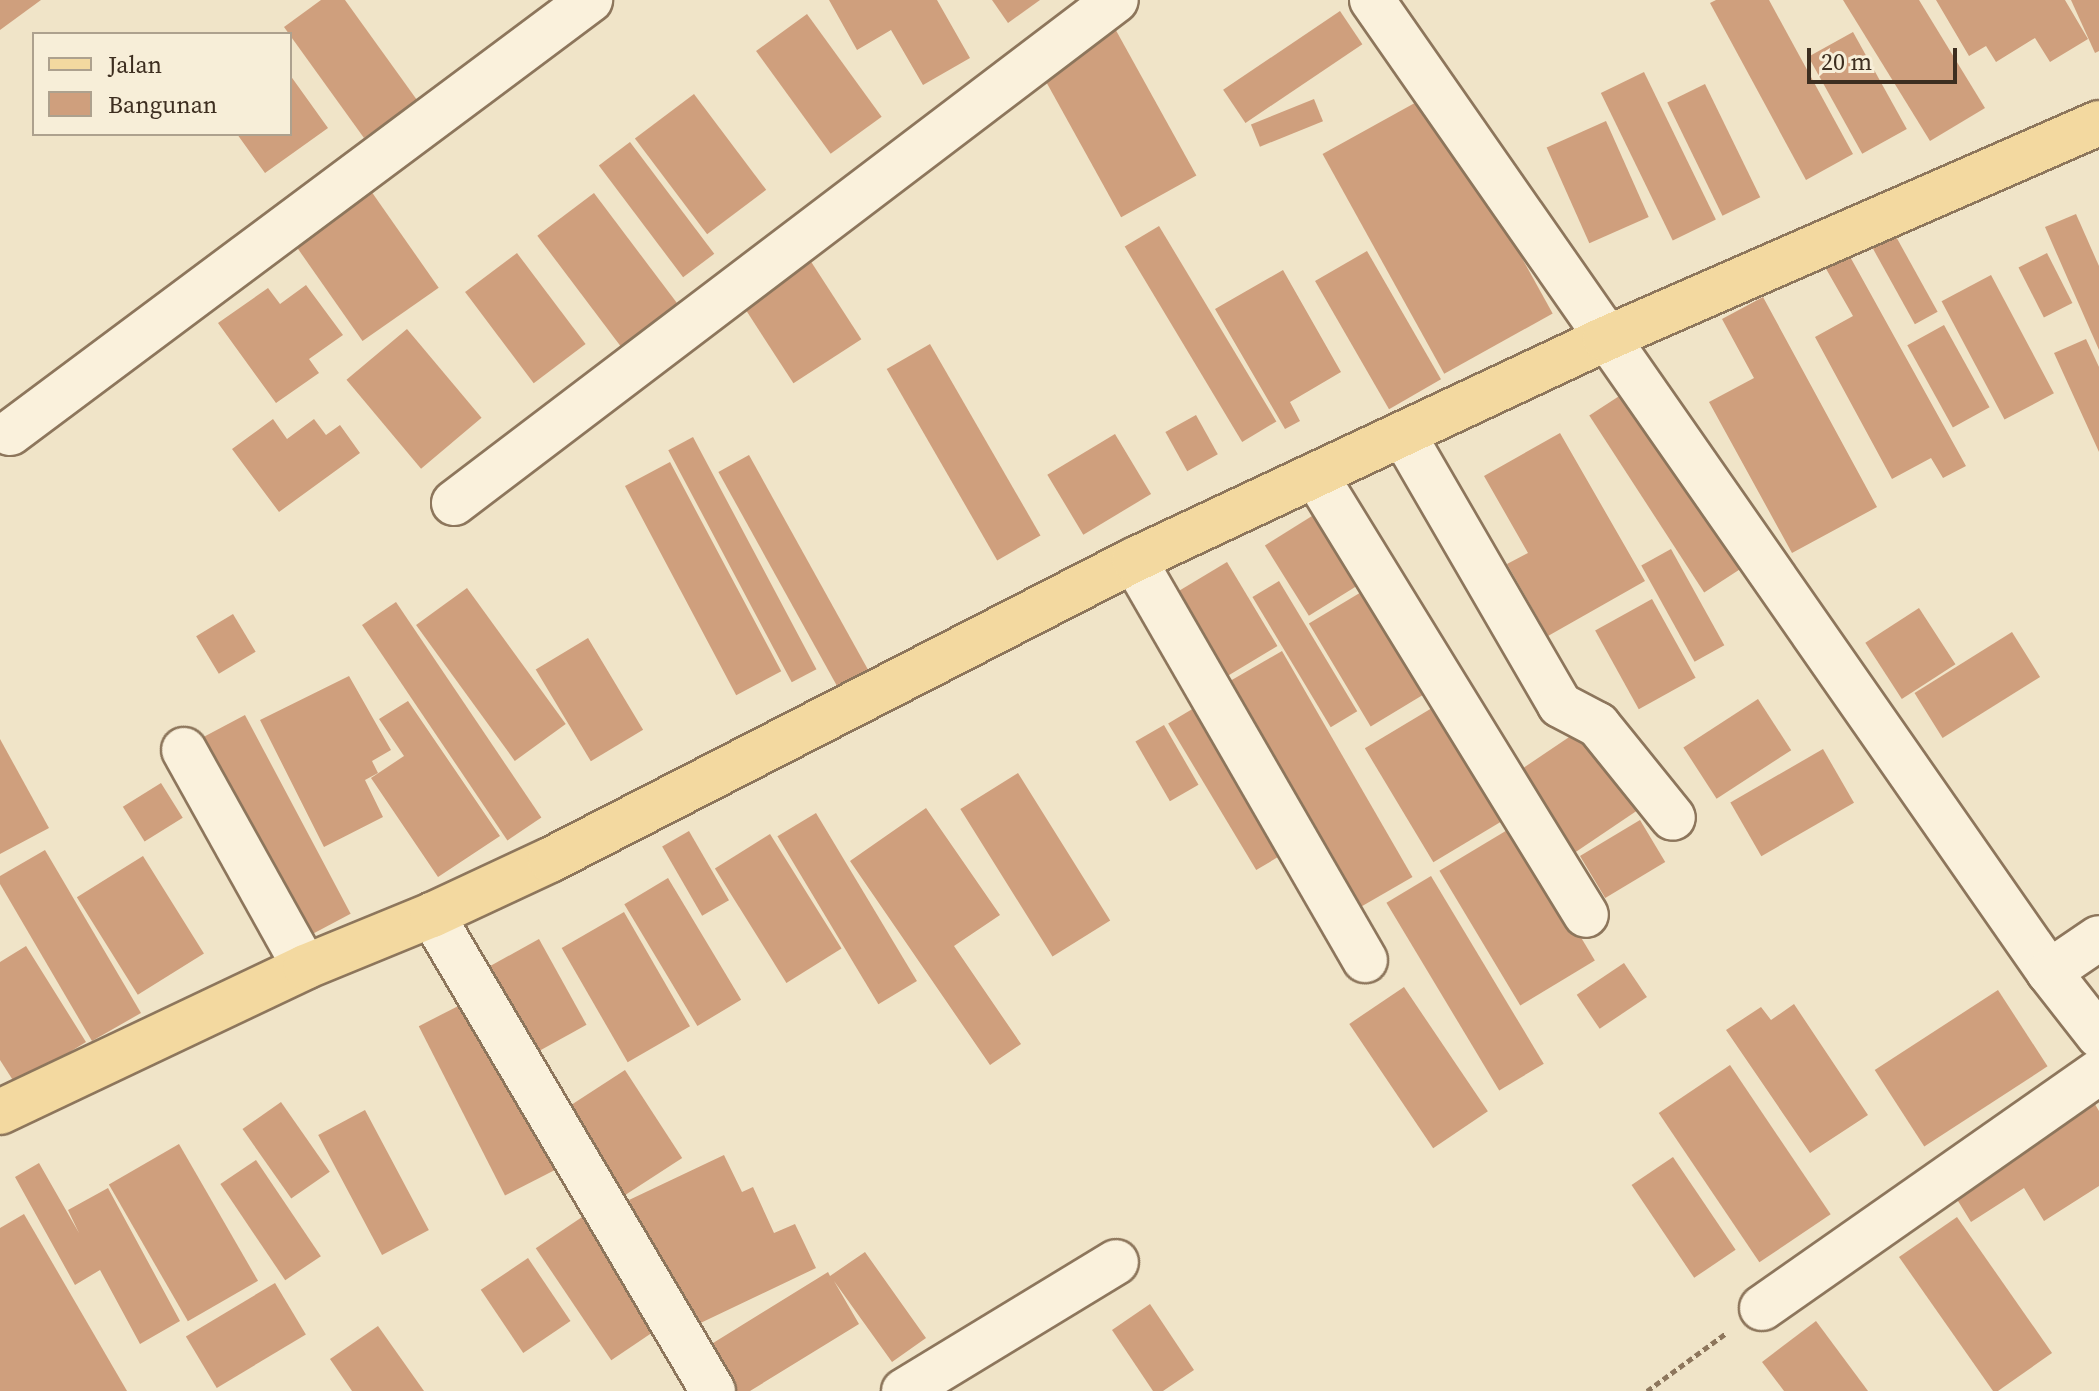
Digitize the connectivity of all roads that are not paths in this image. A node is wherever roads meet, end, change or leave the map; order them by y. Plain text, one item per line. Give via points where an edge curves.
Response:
1 (590, 0) edge
2 (1116, 0) edge
3 (1372, 0) edge
4 (2099, 123) edge
5 (1605, 339) junction
6 (10, 433) dead end
7 (1403, 434) junction
8 (1316, 476) junction
9 (454, 503) dead end
10 (1134, 560) junction
11 (184, 750) dead end
12 (1673, 818) dead end
13 (432, 915) junction
14 (1586, 915) dead end
15 (2099, 938) edge
16 (1365, 960) dead end
17 (305, 967) junction
18 (2049, 972) junction
19 (2099, 1036) edge
20 (2099, 1072) edge
21 (0, 1112) edge
22 (1116, 1262) dead end
23 (1762, 1308) road end
24 (713, 1391) edge
25 (904, 1391) edge

1 - 6 street
2 - 9 street
3 - 5 street
4 - 5 main road
5 - 7 main road
5 - 18 street
7 - 8 main road
7 - 12 street via 1560,705 1598,725
8 - 10 main road
8 - 14 street
10 - 13 main road via 687,791
10 - 16 street
11 - 17 street
13 - 17 main road
13 - 24 street
15 - 18 street
17 - 21 main road
18 - 19 street
20 - 23 street
22 - 25 street

